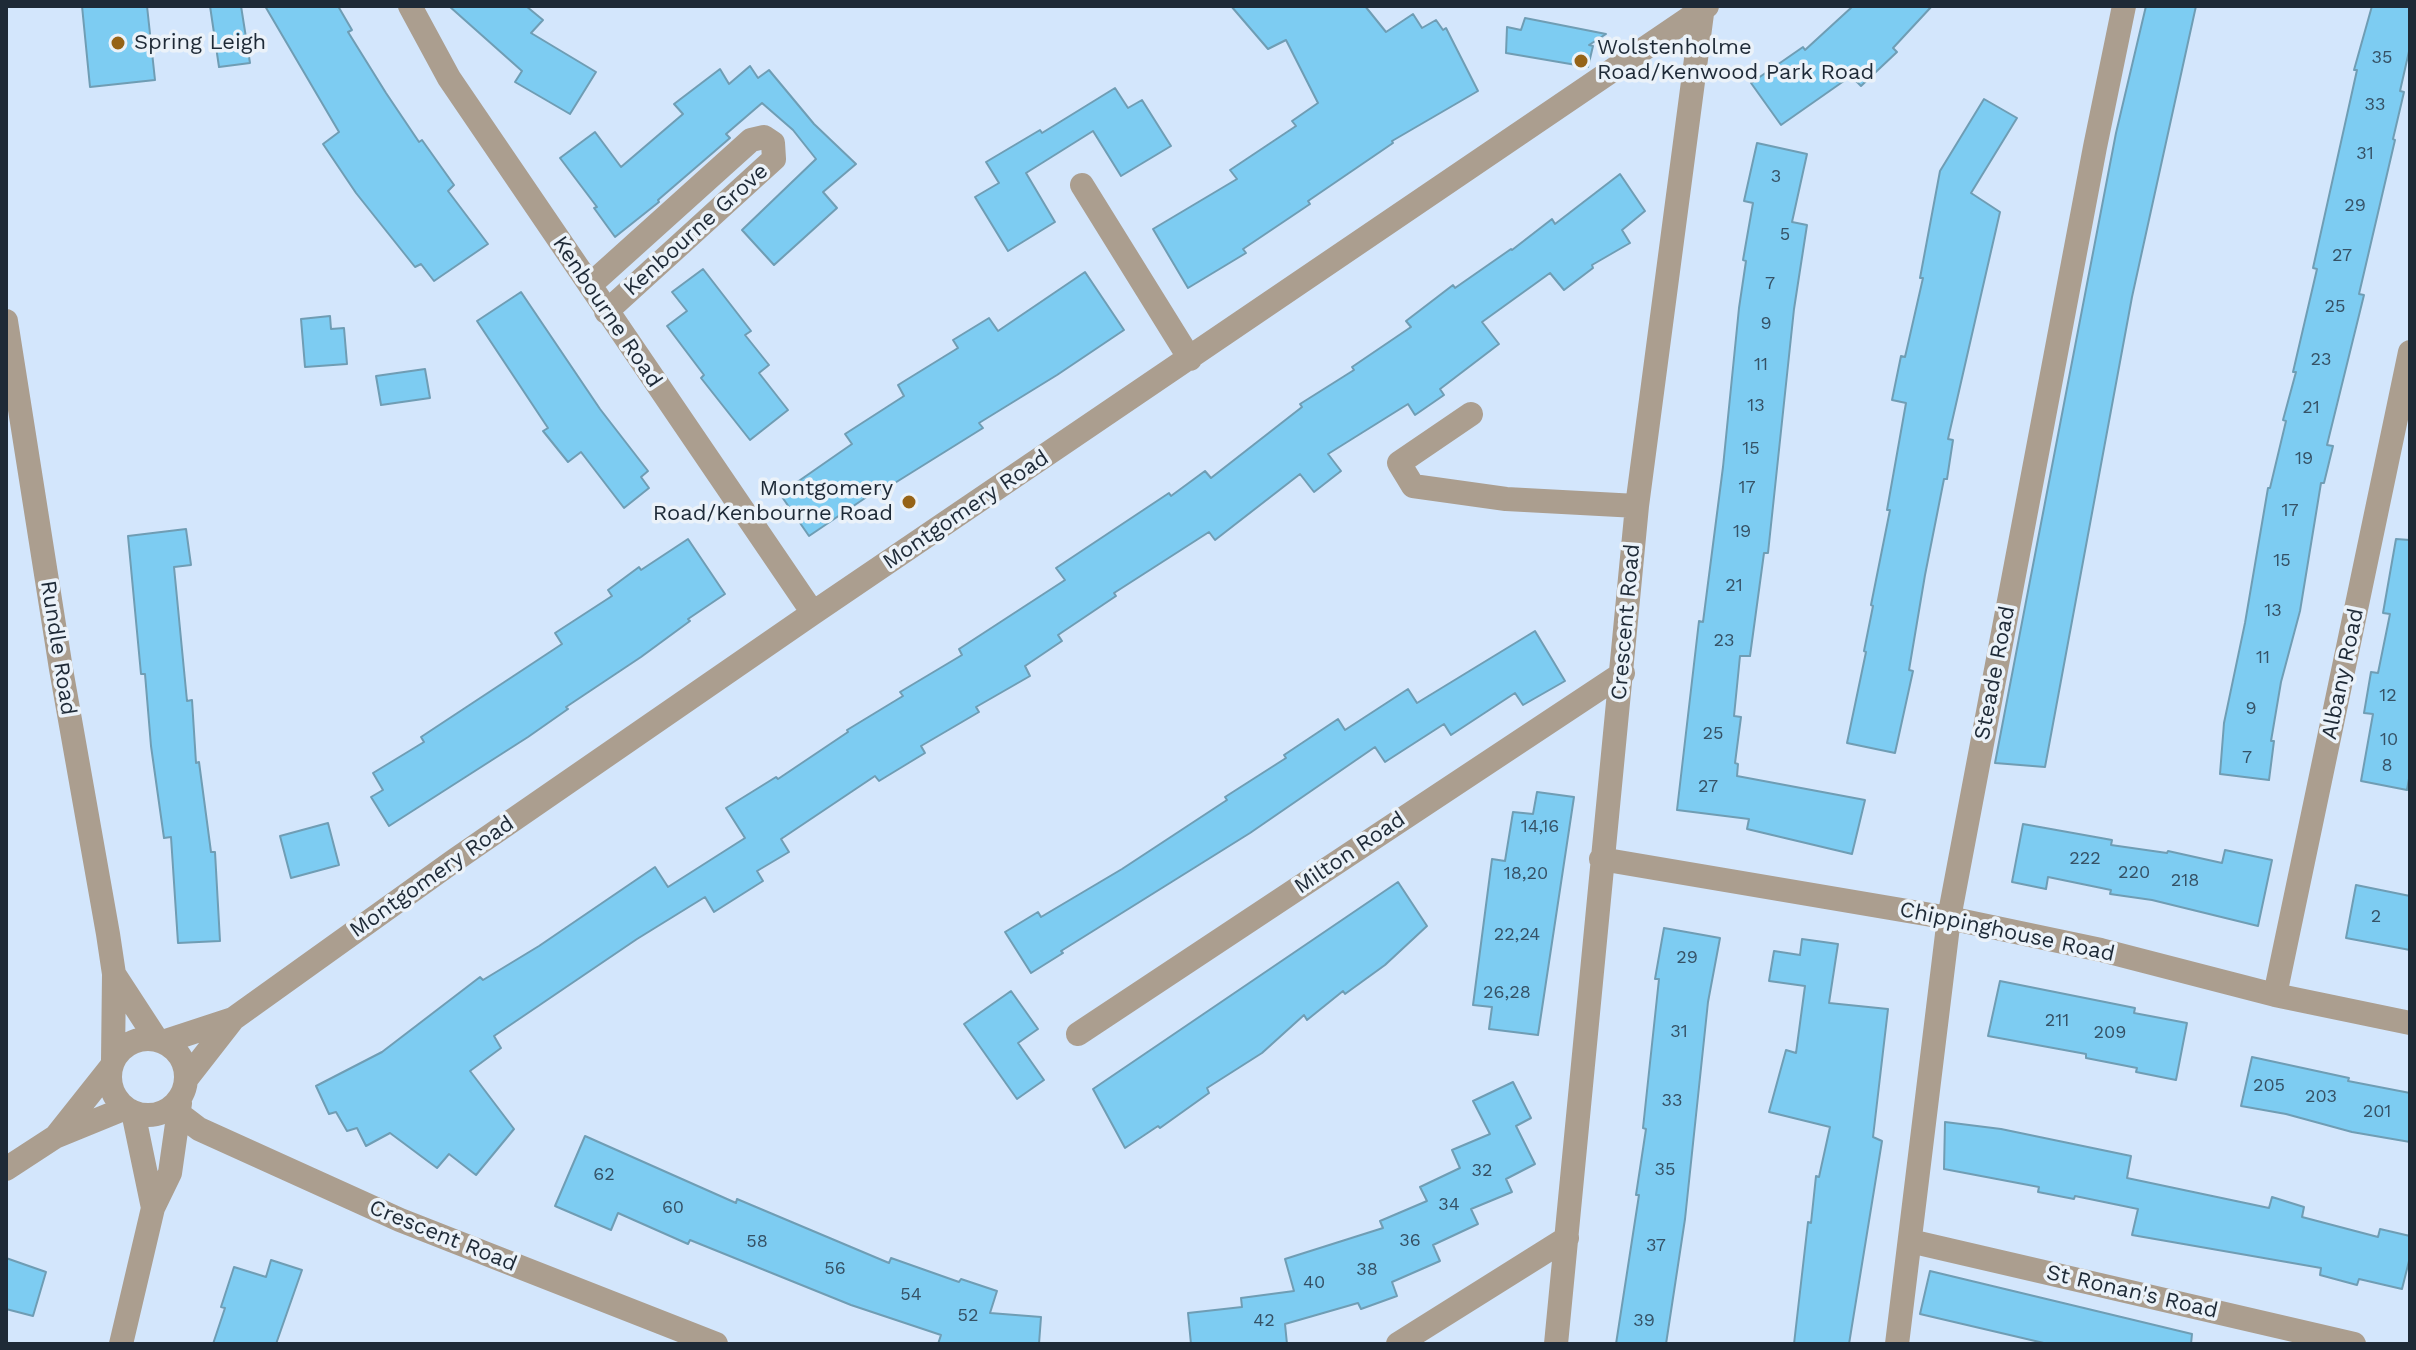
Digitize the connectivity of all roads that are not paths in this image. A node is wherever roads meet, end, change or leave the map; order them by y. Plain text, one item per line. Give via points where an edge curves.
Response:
1 (410, 6) edge
2 (1704, 6) edge
3 (2124, 6) edge
4 (1082, 185) dead end
5 (590, 285) junction
6 (606, 312) junction
7 (6, 321) edge
8 (2410, 352) edge
9 (1190, 359) junction
10 (1471, 414) dead end
11 (1637, 506) junction
12 (813, 613) junction
13 (1623, 673) junction
14 (1601, 859) junction
15 (1949, 918) junction
16 (114, 974) junction
17 (2275, 995) junction
18 (233, 1019) junction
19 (2410, 1023) edge
20 (1078, 1034) dead end
21 (160, 1041) junction
22 (112, 1064) junction
23 (182, 1096) junction
24 (129, 1110) junction
25 (55, 1137) junction
26 (6, 1169) edge
27 (153, 1208) junction
28 (1567, 1238) junction
29 (1910, 1241) junction
30 (2305, 1338) edge
31 (121, 1344) edge
32 (716, 1344) edge
33 (1398, 1344) edge
34 (1556, 1344) edge
35 (1897, 1344) edge
36 (2354, 1344) edge

1 - 5 street, Kenbourne Road via 449,78
2 - 9 street, Montgomery Road
2 - 11 street, Crescent Road
3 - 15 street, Steade Road
4 - 9 street
5 - 6 street, Kenbourne Road
5 - 6 street, Kenbourne Grove via 751,140 764,137 773,143 774,159
6 - 12 street, Kenbourne Road
7 - 16 street, Rundle Road
8 - 17 street, Albany Road
9 - 12 street, Montgomery Road
10 - 11 street via 1399,463 1413,486 1506,499
11 - 13 street, Crescent Road
12 - 18 street, Montgomery Road
13 - 14 street, Crescent Road
13 - 20 street, Milton Road
14 - 15 street, Chippinghouse Road
14 - 28 street, Crescent Road
15 - 17 street, Chippinghouse Road
15 - 29 street, Steade Road
16 - 21 street, Rundle Road
16 - 22 street, Rundle Road
17 - 19 street, Chippinghouse Road
18 - 21 street, Montgomery Road
18 - 23 street, Montgomery Road
21 - 22 street via 127,1045
21 - 23 street via 181,1056
22 - 24 street via 112,1089
22 - 25 street
23 - 24 street via 159,1113
23 - 27 street via 170,1173
23 - 32 street, Crescent Road via 199,1129 400,1220
24 - 25 street
24 - 27 street
25 - 26 street
27 - 31 street
28 - 33 street
28 - 34 street, Crescent Road
29 - 30 street, St Ronan's Road
29 - 35 street, Steade Road
30 - 36 street, St Ronan's Road

